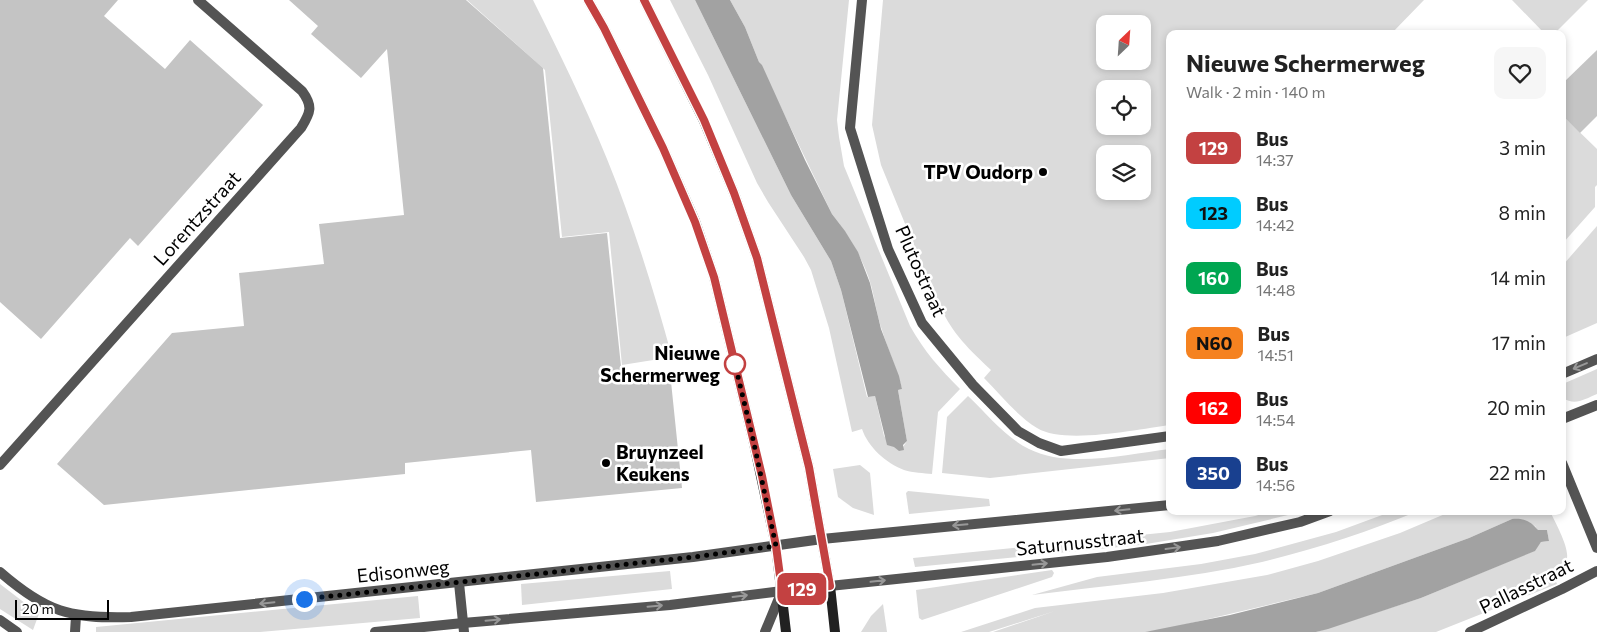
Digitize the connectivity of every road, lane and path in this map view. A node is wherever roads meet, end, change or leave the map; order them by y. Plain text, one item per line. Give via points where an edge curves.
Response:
1 (198, 0) edge
2 (588, 0) edge
3 (644, 0) edge
4 (862, 0) edge
5 (1597, 359) edge
6 (1566, 372) edge
7 (1597, 405) edge
8 (1566, 418) edge
9 (1166, 437) edge
10 (0, 465) edge
11 (1566, 473) edge
12 (1166, 505) edge
13 (1318, 515) edge
14 (822, 539) junction
15 (776, 546) junction
16 (1597, 548) edge
17 (1597, 570) edge
18 (0, 572) edge
19 (459, 583) junction
20 (830, 586) junction
21 (782, 591) junction
22 (76, 616) junction
23 (0, 620) edge
24 (464, 627) edge
25 (17, 632) edge
26 (75, 632) edge
27 (375, 632) edge
28 (765, 632) edge
29 (786, 632) edge
30 (835, 632) edge
31 (1470, 632) edge

1 - 10 street, Lorentzstraat via 302,91 309,101 310,115
2 - 15 main road via 663,148 695,222 714,277
3 - 14 main road via 704,120 757,258 809,467
4 - 9 street, Plutostraat via 850,128 888,248 922,323 973,385 1012,425 1039,443 1061,451
5 -> 6 street
7 - 8 street
11 - 16 street
12 -> 14 street, Saturnusstraat
20 -> 13 street, Saturnusstraat via 1180,547 1218,541
14 - 15 street, Edisonweg
14 - 20 main road
15 - 19 street, Edisonweg
15 - 21 main road
17 - 31 street, Pallasstraat
18 - 22 street, Edisonweg via 30,596
19 -> 22 street, Edisonweg via 131,617
19 - 24 street
20 - 21 street
20 - 30 main road
24 -> 21 street
21 - 28 street
21 - 29 main road
22 - 26 street
23 - 25 street
24 - 27 street

